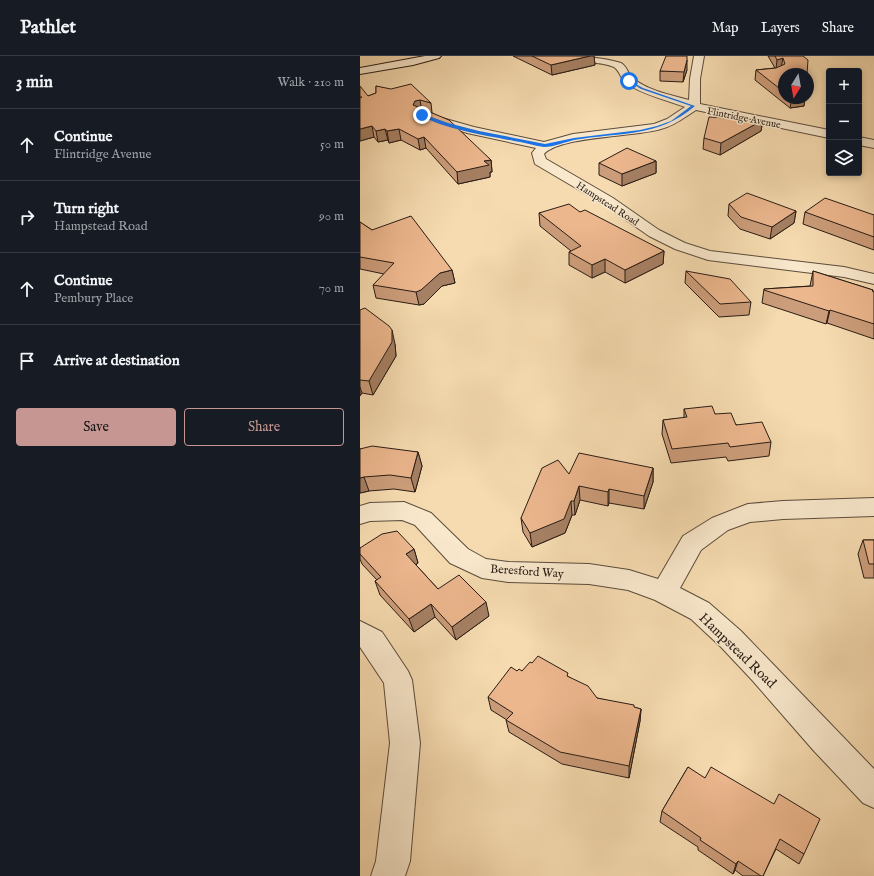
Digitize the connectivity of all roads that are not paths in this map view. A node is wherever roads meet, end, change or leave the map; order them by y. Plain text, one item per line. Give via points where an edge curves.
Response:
1 (436, 56) edge
2 (552, 56) edge
3 (699, 56) edge
4 (360, 71) edge
5 (694, 106) junction
6 (422, 115) edge
7 (826, 133) edge
8 (862, 142) edge
9 (874, 144) edge
10 (545, 146) junction
11 (874, 279) edge
12 (874, 507) edge
13 (360, 515) edge
14 (664, 592) junction
15 (360, 633) edge
16 (874, 792) edge
17 (388, 876) edge

1 - 4 street
2 - 5 street, Flintridge Avenue via 617,65 629,81 642,88
3 - 5 street
5 - 7 street, Flintridge Avenue
5 - 10 street via 658,127 574,139
6 - 10 street via 447,124
8 - 9 street
10 - 11 street, Hampstead Road via 538,154 540,161 608,201 654,233 680,246 708,255 844,272
12 - 14 street via 748,513 720,524 692,543
13 - 14 street, Beresford Way via 370,512 404,511 423,519 459,556 482,568 508,572 596,575 629,580
14 - 16 street, Hampstead Road via 700,611 731,639
15 - 17 street via 372,640 398,680 405,743 393,861

